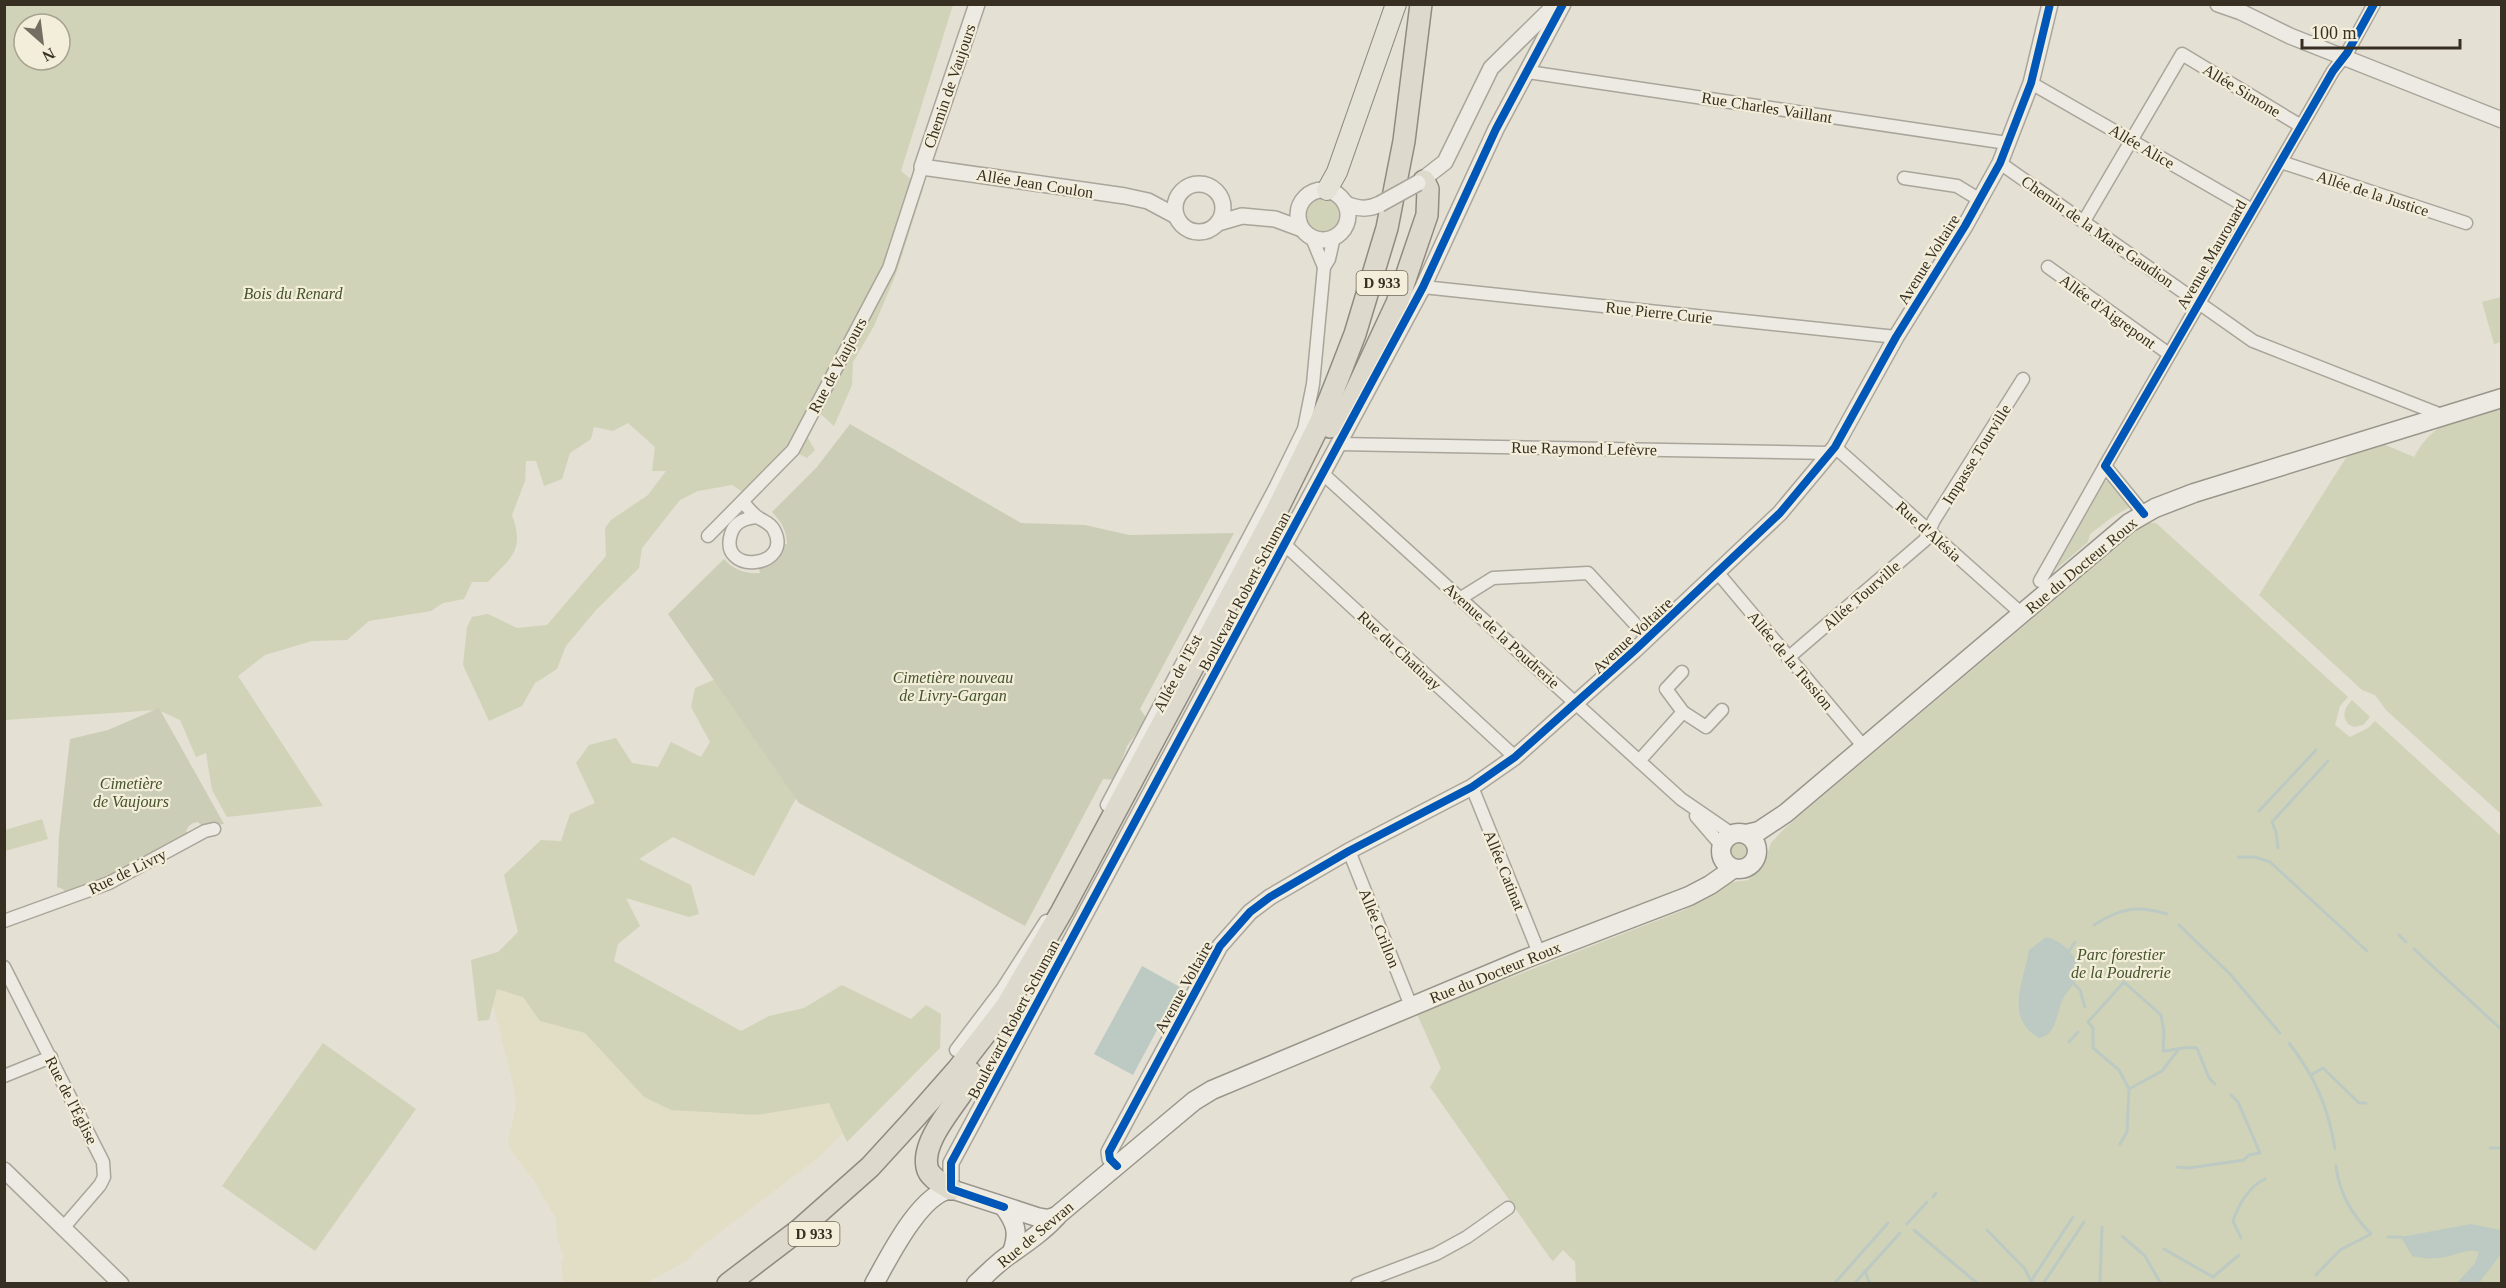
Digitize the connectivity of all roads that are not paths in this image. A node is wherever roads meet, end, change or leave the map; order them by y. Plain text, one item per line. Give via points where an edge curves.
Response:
1 (977, 4) edge
2 (1396, 4) edge
3 (1421, 4) edge
4 (1433, 4) edge
5 (1556, 4) edge
6 (1563, 4) edge
7 (2050, 4) edge
8 (2218, 4) edge
9 (2374, 4) edge
10 (1506, 52) junction
11 (2344, 57) junction
12 (1531, 65) junction
13 (2031, 83) junction
14 (2502, 120) edge
15 (2301, 126) junction
16 (2130, 140) junction
17 (2007, 143) junction
18 (1444, 162) junction
19 (2281, 162) junction
20 (2000, 163) junction
21 (922, 166) junction
22 (1904, 178) dead end
23 (1421, 182) junction
24 (1327, 190) junction
25 (1179, 196) junction
26 (1980, 200) junction
27 (1148, 201) junction
28 (1222, 203) junction
29 (1346, 204) junction
30 (1376, 206) junction
31 (1299, 208) junction
32 (2252, 210) junction
33 (1427, 214) junction
34 (1176, 216) junction
35 (1242, 216) junction
36 (1275, 219) junction
37 (2084, 220) junction
38 (1218, 223) junction
39 (2466, 223) dead end
40 (1340, 232) junction
41 (1307, 233) junction
42 (1324, 267) junction
43 (2048, 267) dead end
44 (1423, 287) junction
45 (2199, 302) junction
46 (1896, 337) junction
47 (2169, 354) junction
48 (2023, 379) dead end
49 (2502, 398) edge
50 (2445, 416) junction
51 (1335, 435) junction
52 (1833, 450) junction
53 (2105, 466) junction
54 (1322, 473) junction
55 (742, 502) junction
56 (2144, 514) junction
57 (757, 517) junction
58 (1930, 530) junction
59 (730, 544) junction
60 (1284, 544) junction
61 (1718, 573) junction
62 (2040, 582) dead end
63 (1461, 597) junction
64 (2022, 614) junction
65 (1648, 638) junction
66 (1788, 658) junction
67 (1682, 672) dead end
68 (1577, 703) junction
69 (1722, 710) dead end
70 (1683, 712) junction
71 (1864, 747) junction
72 (1515, 757) junction
73 (1639, 761) junction
74 (1472, 787) junction
75 (214, 829) dead end
76 (1735, 848) junction
77 (1348, 850) junction
78 (4, 921) edge
79 (1539, 953) junction
80 (4, 967) edge
81 (1412, 1006) junction
82 (956, 1050) dead end
83 (51, 1057) junction
84 (970, 1072) junction
85 (4, 1076) edge
86 (1117, 1166) junction
87 (4, 1170) edge
88 (951, 1189) junction
89 (1004, 1207) junction
90 (1508, 1208) dead end
91 (1057, 1216) junction
92 (63, 1228) junction
93 (1012, 1252) junction
94 (121, 1284) edge
95 (728, 1284) edge
96 (752, 1284) edge
97 (874, 1284) edge
98 (976, 1284) edge
99 (1357, 1284) edge

1 - 21 street, Chemin de Vaujours
2 - 24 main road via 1337,172
3 - 95 highway, D 933 via 1404,141 1387,228 1338,378 1281,502 1062,911 1006,1007 913,1120 870,1167 799,1230
4 - 51 highway, D 933 via 1399,224
5 - 10 street
6 - 12 street, Boulevard Robert Schuman
7 - 13 street, Avenue Voltaire
8 - 11 street
9 - 11 street, Avenue Maurouard
10 - 12 street via 1522,51
10 - 18 street via 1491,68
11 - 14 street
11 - 15 street, Avenue Maurouard
12 - 17 street, Rue Charles Vaillant
12 - 44 street, Boulevard Robert Schuman via 1496,129
13 - 16 street, Allée Alice
13 - 17 street, Avenue Voltaire
15 - 16 street, Allée Simone via 2182,54
15 - 19 street, Avenue Maurouard
16 - 32 street, Allée Alice
16 - 37 street
17 - 20 street, Avenue Voltaire
18 - 23 street
18 - 33 street
19 - 32 street, Avenue Maurouard
19 - 39 street, Allée de la Justice
20 - 26 street, Avenue Voltaire
20 - 37 street, Chemin de la Mare Gaudion
21 - 27 street, Allée Jean Coulon
21 - 55 street, Rue de Vaujours via 889,268 793,450
22 - 26 street via 1957,186
23 - 30 street, bridge
23 - 33 highway via 1428,189
24 - 29 street via 1341,196
24 - 31 street via 1310,193
25 - 27 street, Allée Jean Coulon
25 - 28 street via 1188,187 1204,185 1215,191
25 - 34 street
26 - 46 street, Avenue Voltaire
27 - 34 street, Allée Jean Coulon
28 - 35 street
28 - 38 street
29 - 30 street via 1358,209
29 - 40 street via 1348,217
30 - 40 street
31 - 36 street
31 - 41 street via 1298,219
32 - 45 street, Avenue Maurouard
33 - 51 highway via 1386,327
34 - 38 street via 1184,227 1196,232 1210,230
35 - 36 street
35 - 38 street
36 - 41 street
37 - 45 street, Chemin de la Mare Gaudion
40 - 41 street via 1325,240
40 - 42 street, Allée de l'Est
41 - 42 street, Allée de l'Est
42 - 82 street, Allée de l'Est via 1313,384 1304,429 1295,450 1047,918 1003,988
43 - 47 street, Allée d'Aigrepont
44 - 46 street, Rue Pierre Curie
44 - 51 street, Boulevard Robert Schuman
45 - 47 street, Avenue Maurouard
45 - 50 street, Chemin de la Mare Gaudion via 2253,341
46 - 52 street, Avenue Voltaire
47 - 53 street, Avenue Maurouard
48 - 58 street, Impasse Tourville
49 - 50 main road, Rue du Docteur Roux
50 - 56 main road, Rue du Docteur Roux via 2206,490
51 - 52 street, Rue Raymond Lefèvre
51 - 54 street, Boulevard Robert Schuman
51 - 84 highway, D 933 via 1286,517 1071,918 1028,991
52 - 58 street, Rue d'Alésia
52 - 61 street, Avenue Voltaire via 1780,513
53 - 56 street
53 - 62 street, Avenue Maurouard
54 - 60 street, Boulevard Robert Schuman
54 - 63 street, Avenue de la Poudrerie
55 - 57 street
55 - 59 street, Rue de Vaujours via 712,533
56 - 64 main road, Rue du Docteur Roux
57 - 59 street via 745,518 736,525
57 - 59 street via 767,521 777,539 770,557 748,563 740,559
58 - 64 street, Rue d'Alésia
58 - 66 street, Allée Tourville via 1919,546
60 - 72 street, Rue du Chatinay
60 - 88 street, Boulevard Robert Schuman via 951,1163
61 - 65 street, Avenue Voltaire
61 - 66 street, Allée de la Tussion
63 - 65 street via 1493,578 1588,573
63 - 68 street, Avenue de la Poudrerie
64 - 71 main road, Rue du Docteur Roux
65 - 68 street, Avenue Voltaire
66 - 71 street, Allée de la Tussion
67 - 70 street via 1666,689
68 - 72 street, Avenue Voltaire
68 - 73 street, Avenue de la Poudrerie
69 - 70 street via 1706,727
70 - 73 street
71 - 76 main road, Rue du Docteur Roux via 1786,813
72 - 74 street, Avenue Voltaire
73 - 76 street, Avenue de la Poudrerie
74 - 77 street, Avenue Voltaire
74 - 79 street, Allée Catinat
75 - 78 street, Rue de Livry via 109,883
76 - 79 main road, Rue du Docteur Roux via 1707,875 1662,905
77 - 81 street, Allée Crillon
77 - 86 street, Avenue Voltaire via 1270,897 1250,912 1220,946 1109,1152
79 - 81 main road, Rue du Docteur Roux
80 - 83 street, Rue de l'Église
81 - 86 main road, Rue du Docteur Roux via 1212,1090
83 - 85 street
83 - 92 street, Rue de l'Église via 104,1169 100,1185
84 - 88 highway via 961,1094 935,1133 929,1153 927,1167 933,1177
84 - 96 highway, D 933 via 926,1126 836,1216
86 - 91 main road, Rue de Sevran
87 - 92 street
88 - 89 main road
88 - 97 main road via 941,1191 921,1209
89 - 91 main road via 1037,1217
89 - 93 main road via 1017,1233
90 - 99 street via 1436,1254
91 - 93 main road, Rue de Sevran via 1037,1236
92 - 94 street
93 - 98 main road, Rue de Sevran

